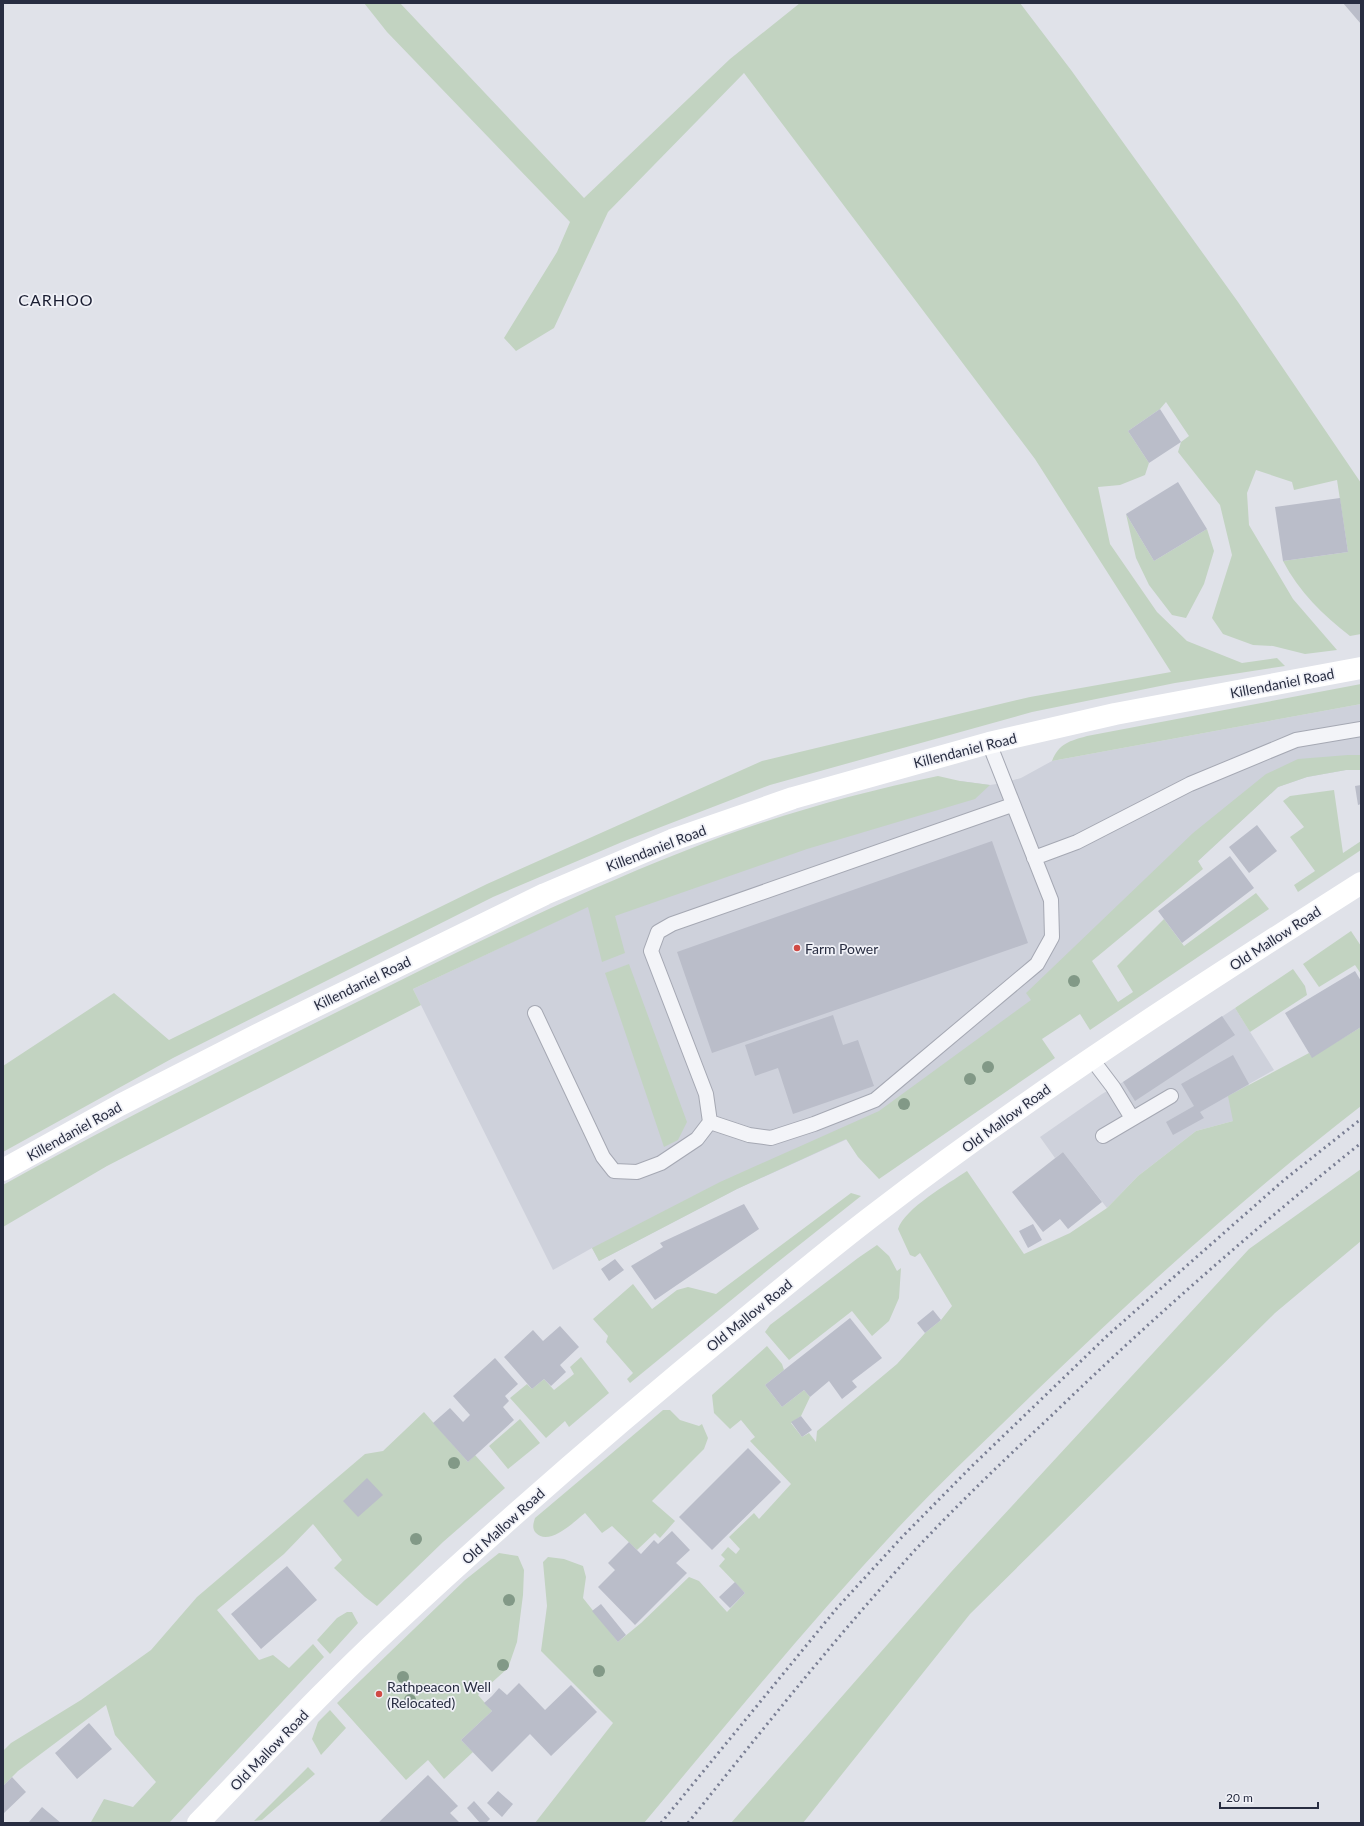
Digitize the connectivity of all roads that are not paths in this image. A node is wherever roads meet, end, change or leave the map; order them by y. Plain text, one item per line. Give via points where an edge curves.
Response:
1 (1361, 668) edge
2 (1361, 729) edge
3 (989, 743) junction
4 (1012, 805) junction
5 (1034, 858) junction
6 (1361, 883) edge
7 (535, 1013) dead end
8 (1091, 1058) junction
9 (1172, 1096) dead end
10 (1132, 1118) junction
11 (710, 1122) junction
12 (1104, 1136) dead end
13 (3, 1170) edge
14 (198, 1823) edge

1 - 3 street, Killendaniel Road via 1115,714
2 - 5 lane via 1296,740 1190,784 1077,842
3 - 4 lane
3 - 13 street, Killendaniel Road via 785,801 672,840 604,868 545,894 257,1035
4 - 5 lane
4 - 11 lane via 672,924 658,932 651,951 706,1094
5 - 11 lane via 1051,900 1052,937 1037,964 922,1062 875,1100 771,1138 749,1135
6 - 8 street, Old Mallow Road
7 - 11 lane via 603,1157 614,1171 637,1172 661,1163 697,1139
8 - 10 lane via 1114,1087
8 - 14 street, Old Mallow Road via 874,1215 637,1407 506,1521 386,1632
9 - 10 lane
10 - 12 lane

